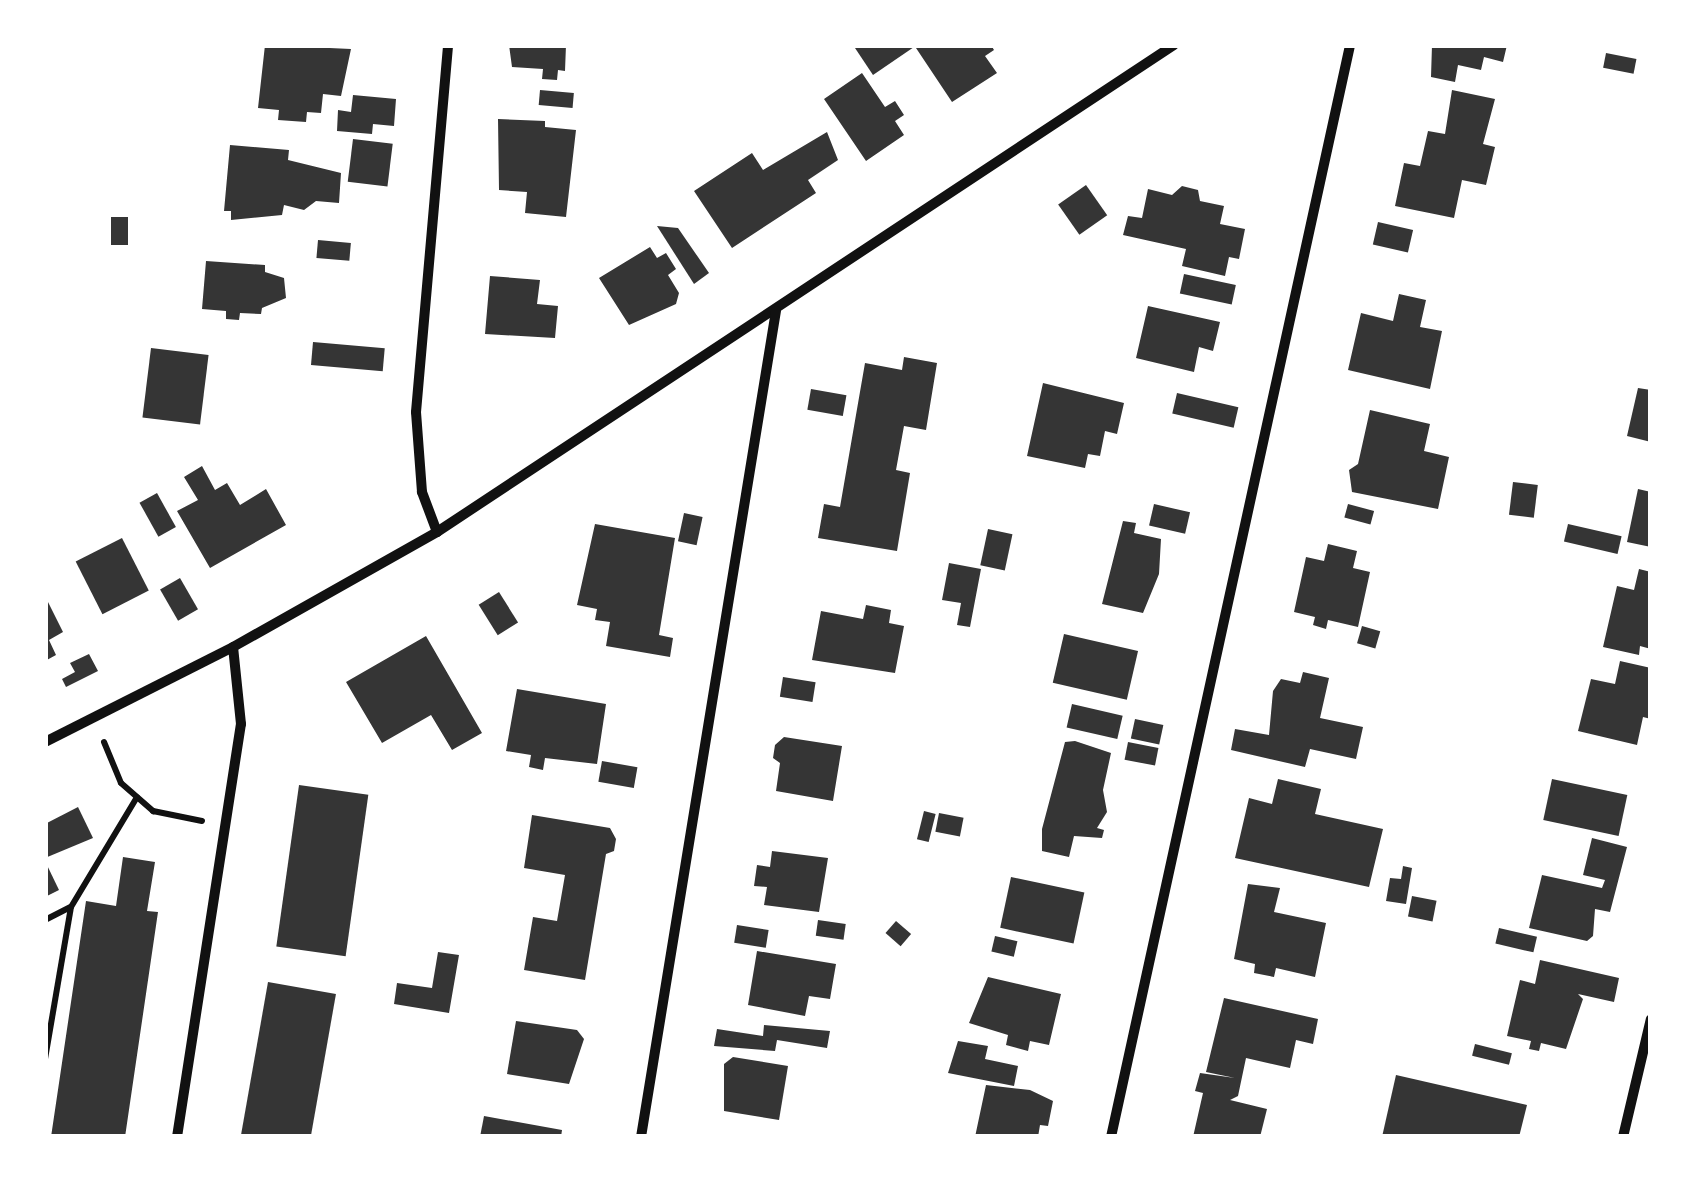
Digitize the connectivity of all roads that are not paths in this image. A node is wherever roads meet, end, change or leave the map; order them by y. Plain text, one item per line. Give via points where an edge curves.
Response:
1 (448, 45) edge
2 (1174, 45) edge
3 (1350, 45) edge
4 (776, 310) junction
5 (437, 532) junction
6 (233, 648) junction
7 (45, 742) edge
8 (1651, 1019) edge
9 (177, 1137) edge
10 (641, 1137) edge
11 (1111, 1137) edge
12 (1623, 1137) edge

1 - 5 street via 416,412 422,492
2 - 4 street
3 - 11 street
4 - 5 street
4 - 10 street
5 - 6 street
6 - 7 street
6 - 9 street via 240,724
8 - 12 street

